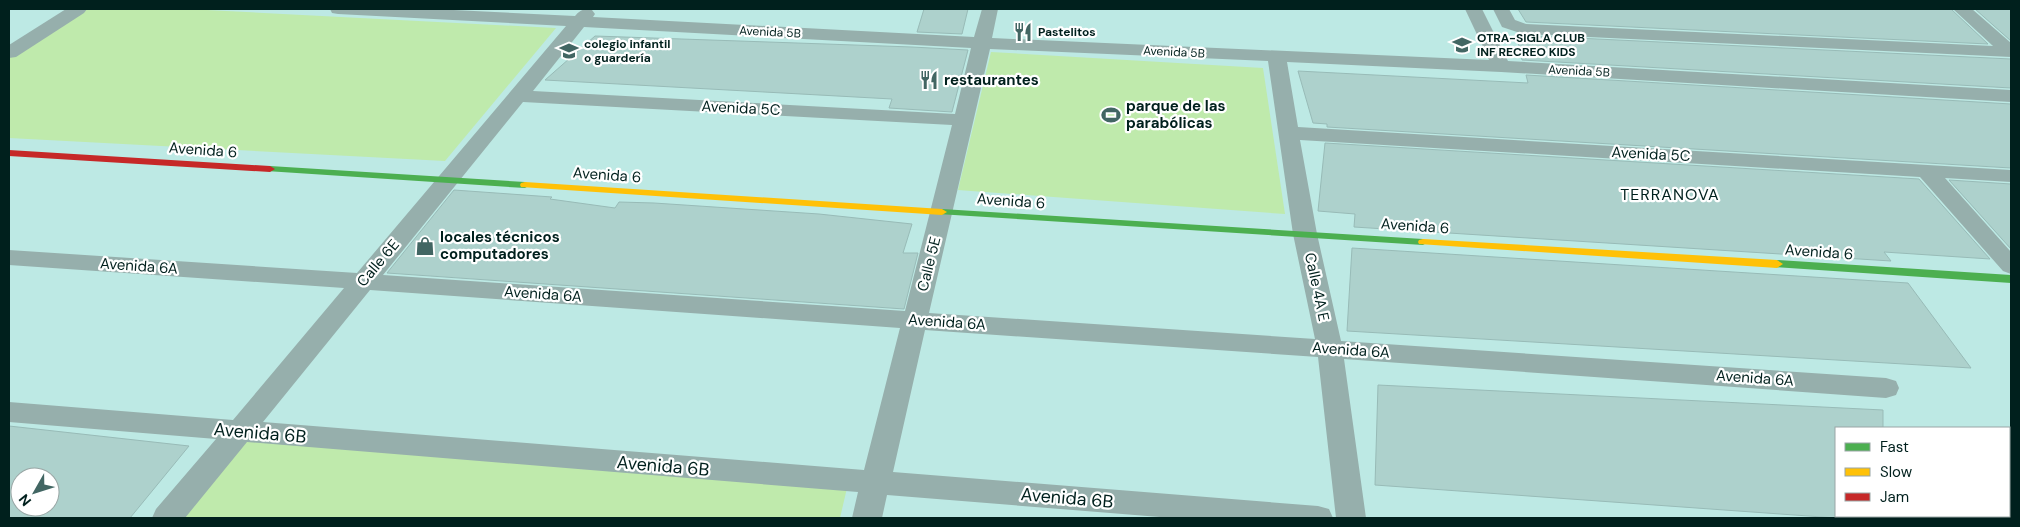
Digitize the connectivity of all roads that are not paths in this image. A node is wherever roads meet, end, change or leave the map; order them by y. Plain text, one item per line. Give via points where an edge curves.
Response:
1 (78, 9) edge
2 (338, 9) edge
3 (990, 9) edge
4 (1474, 9) edge
5 (1500, 9) edge
6 (1962, 9) edge
7 (585, 15) edge
8 (982, 43) junction
9 (9, 52) edge
10 (2011, 52) edge
11 (1277, 57) junction
12 (1501, 66) junction
13 (518, 96) junction
14 (2011, 96) edge
15 (964, 120) junction
16 (1290, 133) junction
17 (9, 152) edge
18 (1926, 171) junction
19 (2011, 176) edge
20 (448, 180) junction
21 (941, 211) junction
22 (1305, 234) junction
23 (9, 256) edge
24 (2011, 266) edge
25 (2011, 279) edge
26 (363, 281) junction
27 (915, 320) junction
28 (1330, 348) junction
29 (1886, 388) dead end
30 (9, 412) edge
31 (239, 431) junction
32 (875, 483) junction
33 (167, 518) edge
34 (867, 518) edge
35 (1318, 518) edge
36 (1351, 518) edge

1 - 9 street
2 - 7 street, Avenida 5B
3 - 8 street, Calle 5E
4 - 12 street
5 - 10 street via 1508,23 1523,29
6 - 10 street
7 - 8 street, Avenida 5B
7 - 13 street, Calle 6E
8 - 11 street, Avenida 5B
8 - 15 street, Calle 5E
11 - 12 street, Avenida 5B
11 - 16 street, Calle 4A E
12 - 14 street, Avenida 5B
13 - 15 street, Avenida 5C
13 - 20 street, Calle 6E
15 - 21 street, Calle 5E
16 - 18 street, Avenida 5C
16 - 22 street, Calle 4A E
17 - 20 street, Avenida 6
18 - 19 street, Avenida 5C
18 - 24 street
20 - 21 street, Avenida 6
20 - 26 street, Calle 6E
21 - 22 street, Avenida 6
21 - 27 street, Calle 5E
22 - 25 street, Avenida 6
22 - 28 street, Calle 4A E
23 - 26 street, Avenida 6A
26 - 27 street, Avenida 6A
26 - 31 street, Calle 6E
27 - 28 street, Avenida 6A
27 - 32 street, Calle 5E
28 - 29 street, Avenida 6A
28 - 36 street, Calle 4A E
30 - 31 street, Avenida 6B
31 - 32 street, Avenida 6B
31 - 33 street, Calle 6E
32 - 34 street, Calle 5E
32 - 35 street, Avenida 6B

